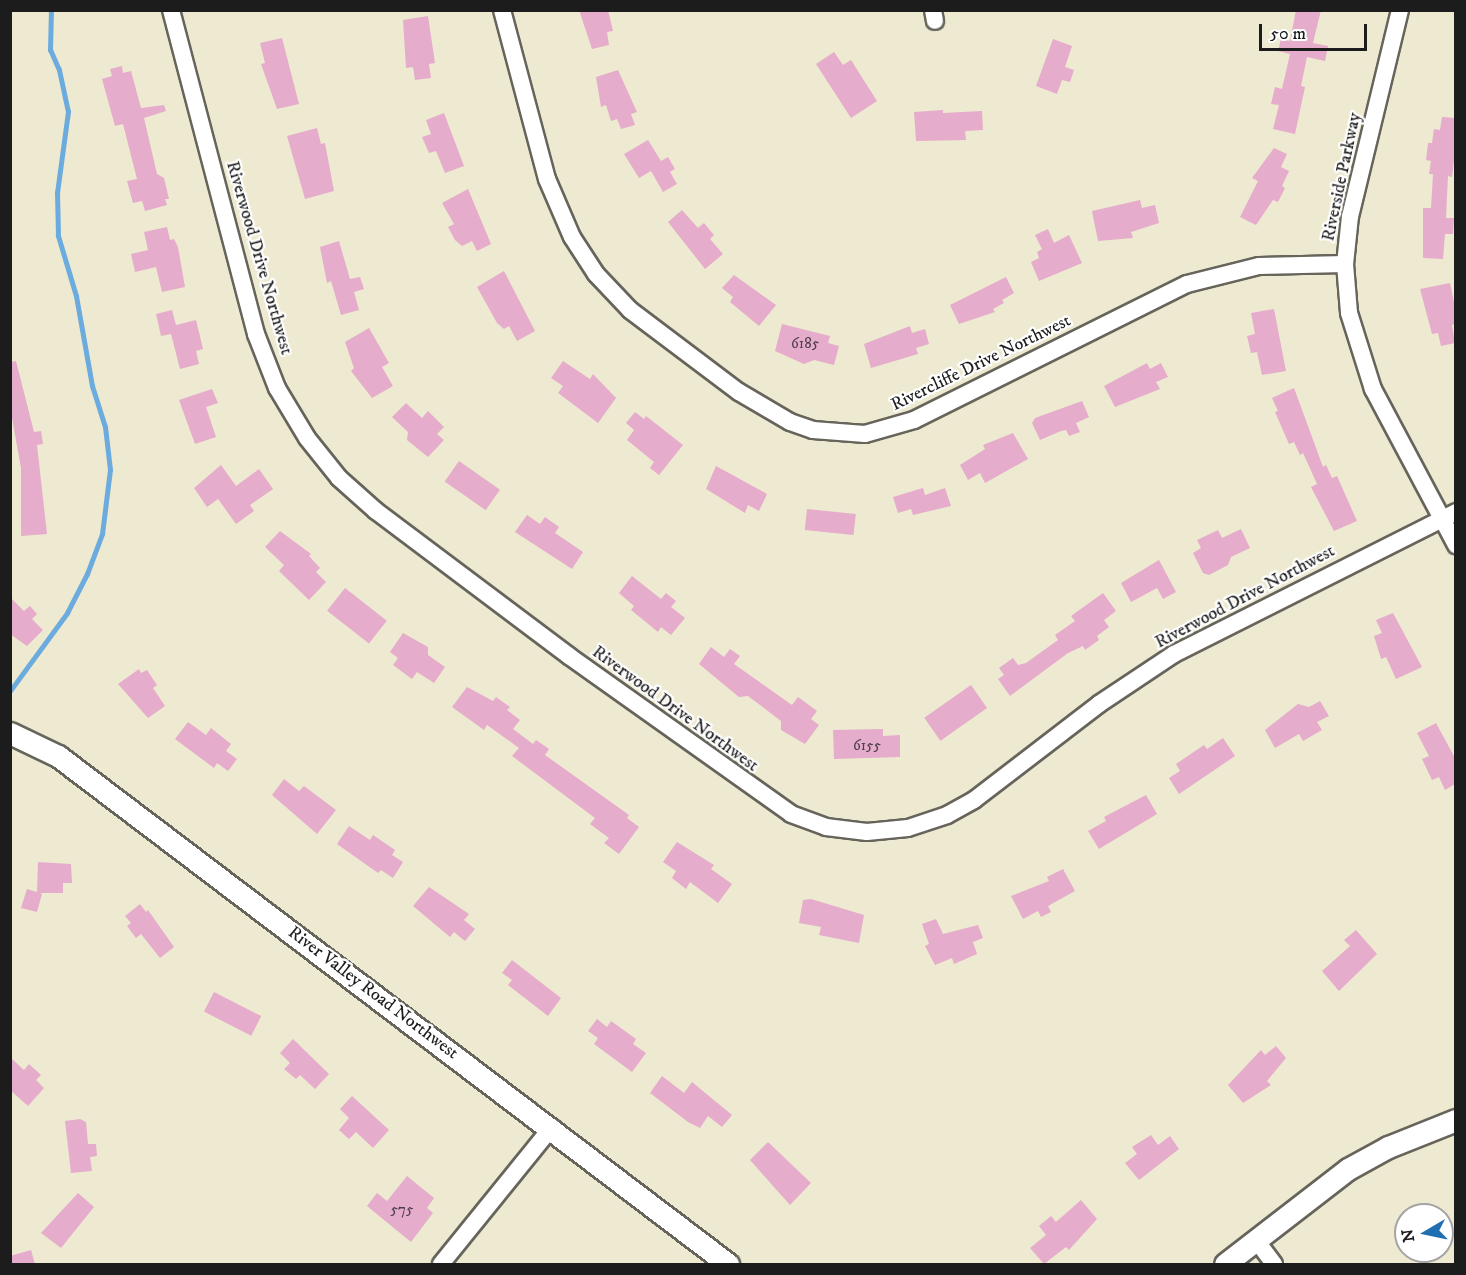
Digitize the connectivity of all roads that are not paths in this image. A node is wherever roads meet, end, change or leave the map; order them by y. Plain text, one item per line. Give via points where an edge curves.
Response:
1 (171, 10) edge
2 (502, 10) edge
3 (1400, 10) edge
4 (1345, 264) junction
5 (1449, 515) edge
6 (1455, 545) edge
7 (10, 733) edge
8 (1455, 1120) edge
9 (552, 1127) junction
10 (1256, 1240) junction
11 (441, 1264) edge
12 (728, 1264) edge
13 (1225, 1264) edge
14 (1274, 1264) edge

1 - 5 street, Riverwood Drive Northwest via 256,334 278,388 307,438 339,478 376,511 639,707 791,814 826,827 867,832 908,828 947,815 975,800 1100,704 1174,654
2 - 4 street, Rivercliffe Drive Northwest via 547,179 572,237 596,274 630,310 739,392 790,422 813,430 865,434 914,420 1186,284 1259,266
3 - 4 street, Riverside Parkway via 1350,216
4 - 5 street, Riverside Parkway via 1349,313 1364,368
5 - 6 street, Riverside Parkway
7 - 9 street, River Valley Road Northwest via 58,756
8 - 10 street via 1388,1147 1348,1169
9 - 11 street
9 - 12 street, River Valley Road Northwest
10 - 13 street
10 - 14 street

